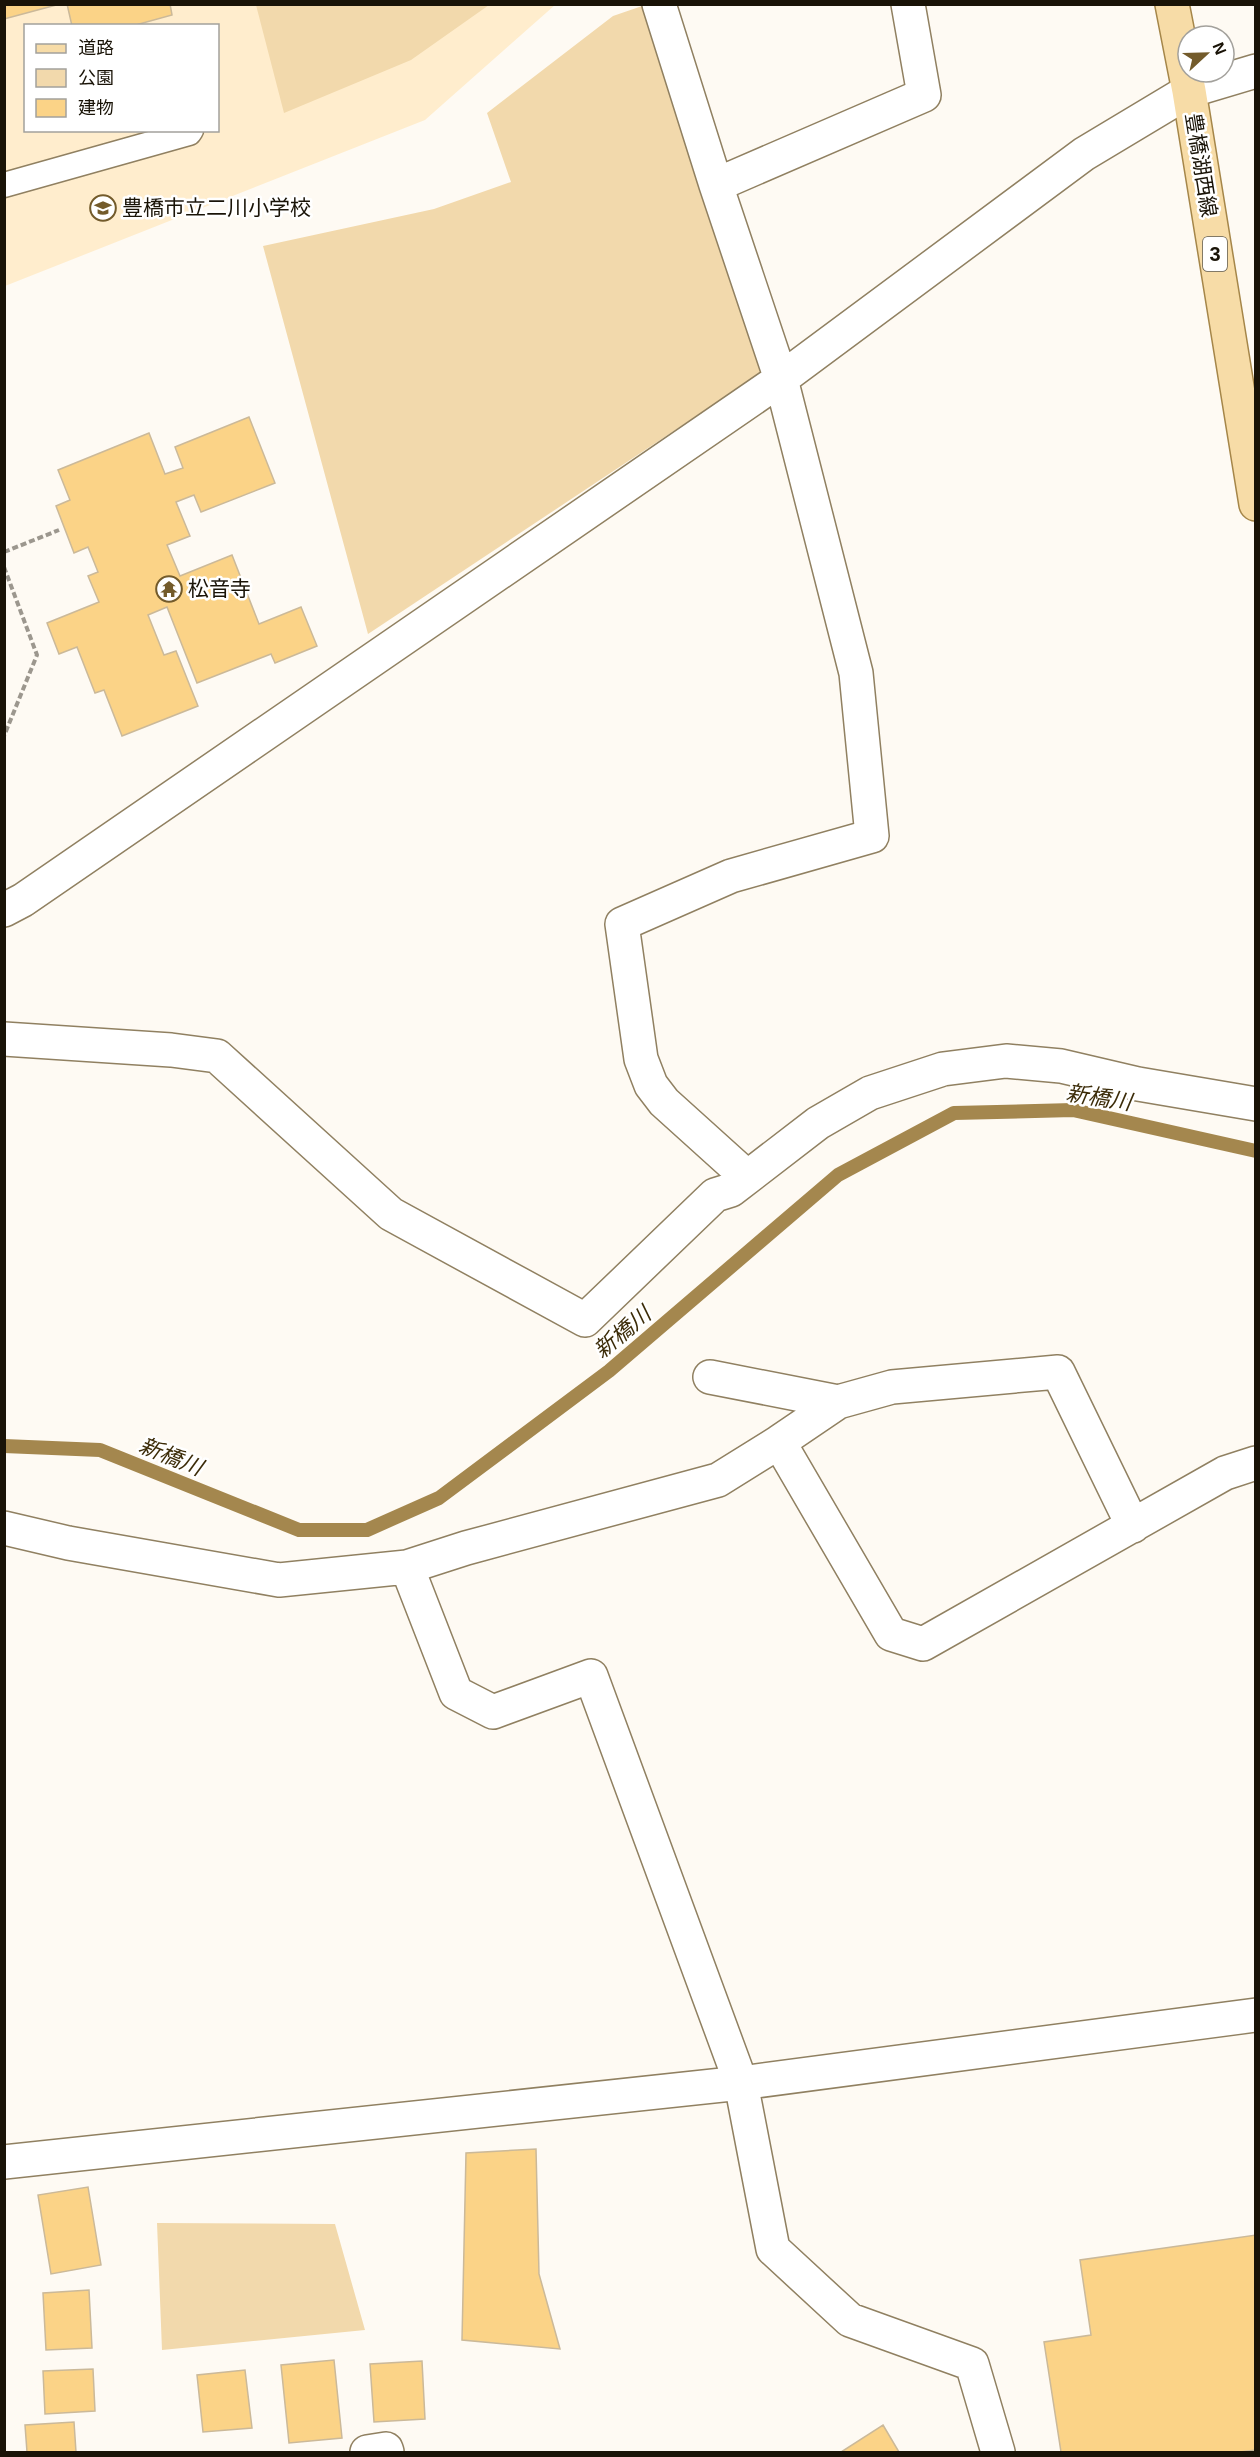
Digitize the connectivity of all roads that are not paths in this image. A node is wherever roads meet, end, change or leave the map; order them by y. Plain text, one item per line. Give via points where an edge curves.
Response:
1 (658, 4) edge
2 (908, 4) edge
3 (1172, 4) edge
4 (1256, 71) edge
5 (1189, 91) junction
6 (190, 132) edge
7 (716, 184) junction
8 (4, 185) edge
9 (781, 379) junction
10 (1256, 504) edge
11 (4, 910) edge
12 (4, 1040) edge
13 (1256, 1104) edge
14 (746, 1176) junction
15 (710, 1377) dead end
16 (838, 1402) junction
17 (779, 1442) junction
18 (1256, 1462) edge
19 (1134, 1526) junction
20 (4, 1528) edge
21 (407, 1567) junction
22 (1256, 2015) edge
23 (741, 2083) junction
24 (4, 2162) edge
25 (367, 2452) edge
26 (387, 2452) edge
27 (998, 2452) edge

1 - 7 street
2 - 7 street via 924,95
3 - 5 main road, 豊橋湖西線 / 3
4 - 5 street
5 - 9 street via 1084,154
5 - 10 main road, 豊橋湖西線 / 3
6 - 8 lane
7 - 9 street
9 - 11 street
9 - 14 street via 856,673 872,836 731,876 622,924 641,1059 651,1085 664,1102
12 - 14 street via 217,1056 391,1214 585,1320 716,1195 731,1190
13 - 14 street via 1061,1066 1006,1061 943,1069 870,1093 818,1123
15 - 16 street
16 - 17 street
16 - 19 street via 892,1386 1058,1372
17 - 19 street via 891,1634 923,1644
17 - 21 street via 718,1480
18 - 19 street via 1225,1473
20 - 21 street via 279,1580
21 - 23 street via 456,1693 493,1712 591,1676
22 - 23 street
23 - 24 street
23 - 27 street via 773,2249 850,2320 972,2364
25 - 26 street

